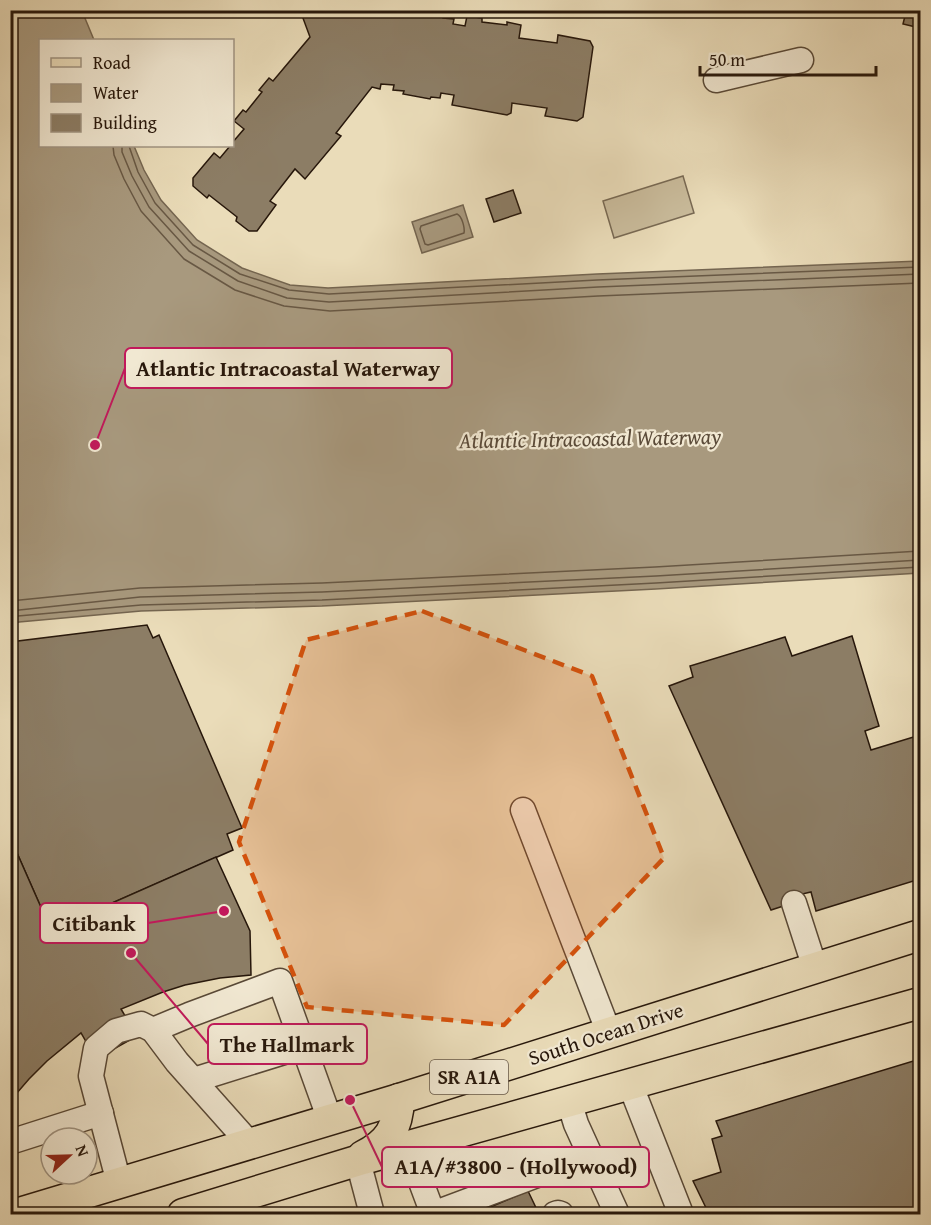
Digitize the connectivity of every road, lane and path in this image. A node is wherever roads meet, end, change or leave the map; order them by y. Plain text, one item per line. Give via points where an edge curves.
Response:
1 (801, 60) dead end
2 (716, 80) dead end
3 (523, 810) dead end
4 (794, 903) dead end
5 (921, 935) edge
6 (815, 968) junction
7 (921, 1002) edge
8 (153, 1030) junction
9 (609, 1033) junction
10 (303, 1046) junction
11 (194, 1080) junction
12 (630, 1084) junction
13 (399, 1099) junction
14 (569, 1101) junction
15 (101, 1113) junction
16 (330, 1120) junction
17 (10, 1142) edge
18 (250, 1144) junction
19 (408, 1147) junction
20 (590, 1155) junction
21 (353, 1163) junction
22 (119, 1184) junction
23 (225, 1209) edge
24 (611, 1212) edge
25 (187, 1214) edge
26 (433, 1214) edge
27 (16, 1215) edge
28 (372, 1215) edge
29 (555, 1215) edge
30 (561, 1215) edge
31 (681, 1215) edge

1 - 2 lane
3 - 9 lane
4 - 6 lane
5 - 6 main road, South Ocean Drive / SR A1A
6 - 9 main road, South Ocean Drive / SR A1A
7 - 12 main road, SR A1A
8 - 10 lane via 280,981
8 - 11 lane
8 - 15 lane via 141,1024 116,1031 96,1048 90,1076
9 - 13 main road, South Ocean Drive / SR A1A
10 - 11 lane
10 - 16 lane
11 - 18 lane
12 - 14 main road, SR A1A
12 - 31 lane
13 - 16 main road, South Ocean Drive / SR A1A
13 - 21 main road via 396,1121 385,1141
14 - 19 main road, SR A1A
14 - 20 lane
15 - 17 lane
15 - 22 lane
16 - 18 main road, South Ocean Drive / SR A1A
18 - 22 main road, South Ocean Drive / SR A1A
19 - 21 main road, SR A1A
19 - 26 lane
20 - 24 lane
20 - 26 lane
21 - 23 main road, SR A1A
21 - 28 lane
22 - 27 main road, South Ocean Drive / SR A1A
23 - 25 main road, SR A1A
29 - 30 lane

